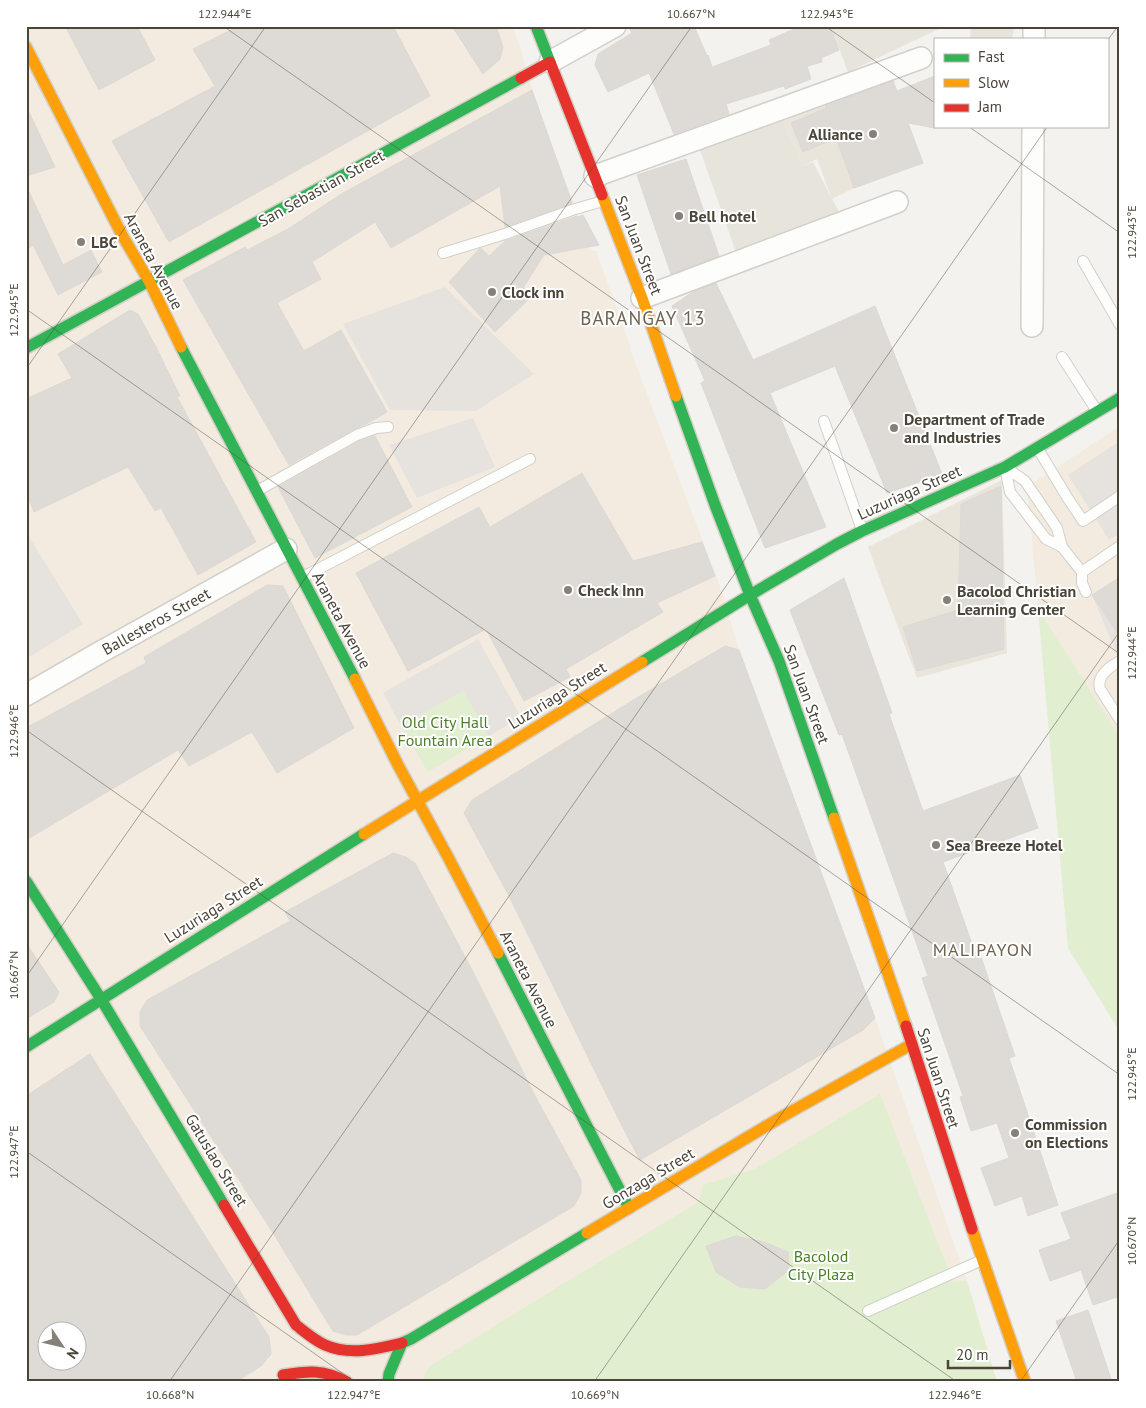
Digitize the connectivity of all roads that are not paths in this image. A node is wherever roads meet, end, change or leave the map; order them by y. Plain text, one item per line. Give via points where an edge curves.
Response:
1 (536, 26) edge
2 (615, 26) edge
3 (26, 47) edge
4 (921, 58) dead end
5 (550, 62) junction
6 (1033, 128) edge
7 (596, 176) junction
8 (604, 200) junction
9 (897, 202) dead end
10 (443, 253) dead end
11 (1083, 261) dead end
12 (149, 282) junction
13 (642, 298) junction
14 (1120, 325) edge
15 (1032, 326) dead end
16 (26, 348) edge
17 (1062, 357) dead end
18 (1120, 398) edge
19 (1098, 412) junction
20 (824, 421) dead end
21 (388, 428) dead end
22 (1037, 449) junction
23 (530, 459) dead end
24 (1005, 467) junction
25 (256, 491) junction
26 (1120, 496) edge
27 (862, 531) junction
28 (1120, 546) edge
29 (1062, 548) junction
30 (286, 549) junction
31 (1082, 572) junction
32 (302, 577) junction
33 (1086, 592) dead end
34 (750, 595) junction
35 (1120, 661) edge
36 (26, 695) edge
37 (1120, 720) edge
38 (416, 800) junction
39 (26, 881) edge
40 (101, 999) junction
41 (912, 1044) junction
42 (26, 1047) edge
43 (629, 1208) junction
44 (982, 1260) junction
45 (868, 1311) dead end
46 (296, 1325) junction
47 (296, 1339) dead end
48 (402, 1342) junction
49 (294, 1360) dead end
50 (283, 1375) junction
51 (273, 1382) edge
52 (348, 1382) edge
53 (388, 1382) edge
54 (1026, 1382) edge

1 - 5 main road, San Juan Street
2 - 5 street, San Sebastian Street
3 - 12 main road, Araneta Avenue
4 - 7 street
5 - 7 main road, San Juan Street
5 - 12 main road, San Sebastian Street
6 - 15 street
7 - 8 main road, San Juan Street
8 - 10 lane
8 - 13 main road, San Juan Street
9 - 13 street
11 - 14 lane
12 - 16 main road, San Sebastian Street
12 - 25 main road, Araneta Avenue
13 - 34 main road, San Juan Street
17 - 19 lane
18 - 19 main road, Luzuriaga Street
19 - 22 main road, Luzuriaga Street
20 - 27 lane
21 - 25 lane via 376,428 357,435
22 - 24 main road, Luzuriaga Street
22 - 26 lane via 1083,520
23 - 32 lane
24 - 27 main road, Luzuriaga Street
24 - 29 lane via 1025,481 1057,528
24 - 29 lane via 1010,492 1046,539
25 - 30 main road, Araneta Avenue
27 - 34 main road, Luzuriaga Street
28 - 31 lane
29 - 31 lane
30 - 32 main road, Araneta Avenue
30 - 36 street, Ballesteros Street
31 - 33 lane
32 - 38 main road, Araneta Avenue
34 - 38 main road, Luzuriaga Street
34 - 41 main road, San Juan Street via 779,660
35 - 37 lane via 1102,675 1098,684
38 - 40 main road, Luzuriaga Street
38 - 43 main road, Araneta Avenue
39 - 40 main road, Gatuslao Street
40 - 42 main road, Luzuriaga Street
40 - 46 main road, Gatuslao Street
41 - 43 main road, Gonzaga Street
41 - 44 main road, San Juan Street
43 - 48 main road, Gonzaga Street
44 - 45 lane
44 - 54 main road, San Juan Street
46 - 47 main road
46 - 48 main road, Gatuslao Street via 323,1344 338,1349 371,1350
48 - 53 main road
49 - 50 main road
50 - 51 main road
50 - 52 main road via 324,1372

